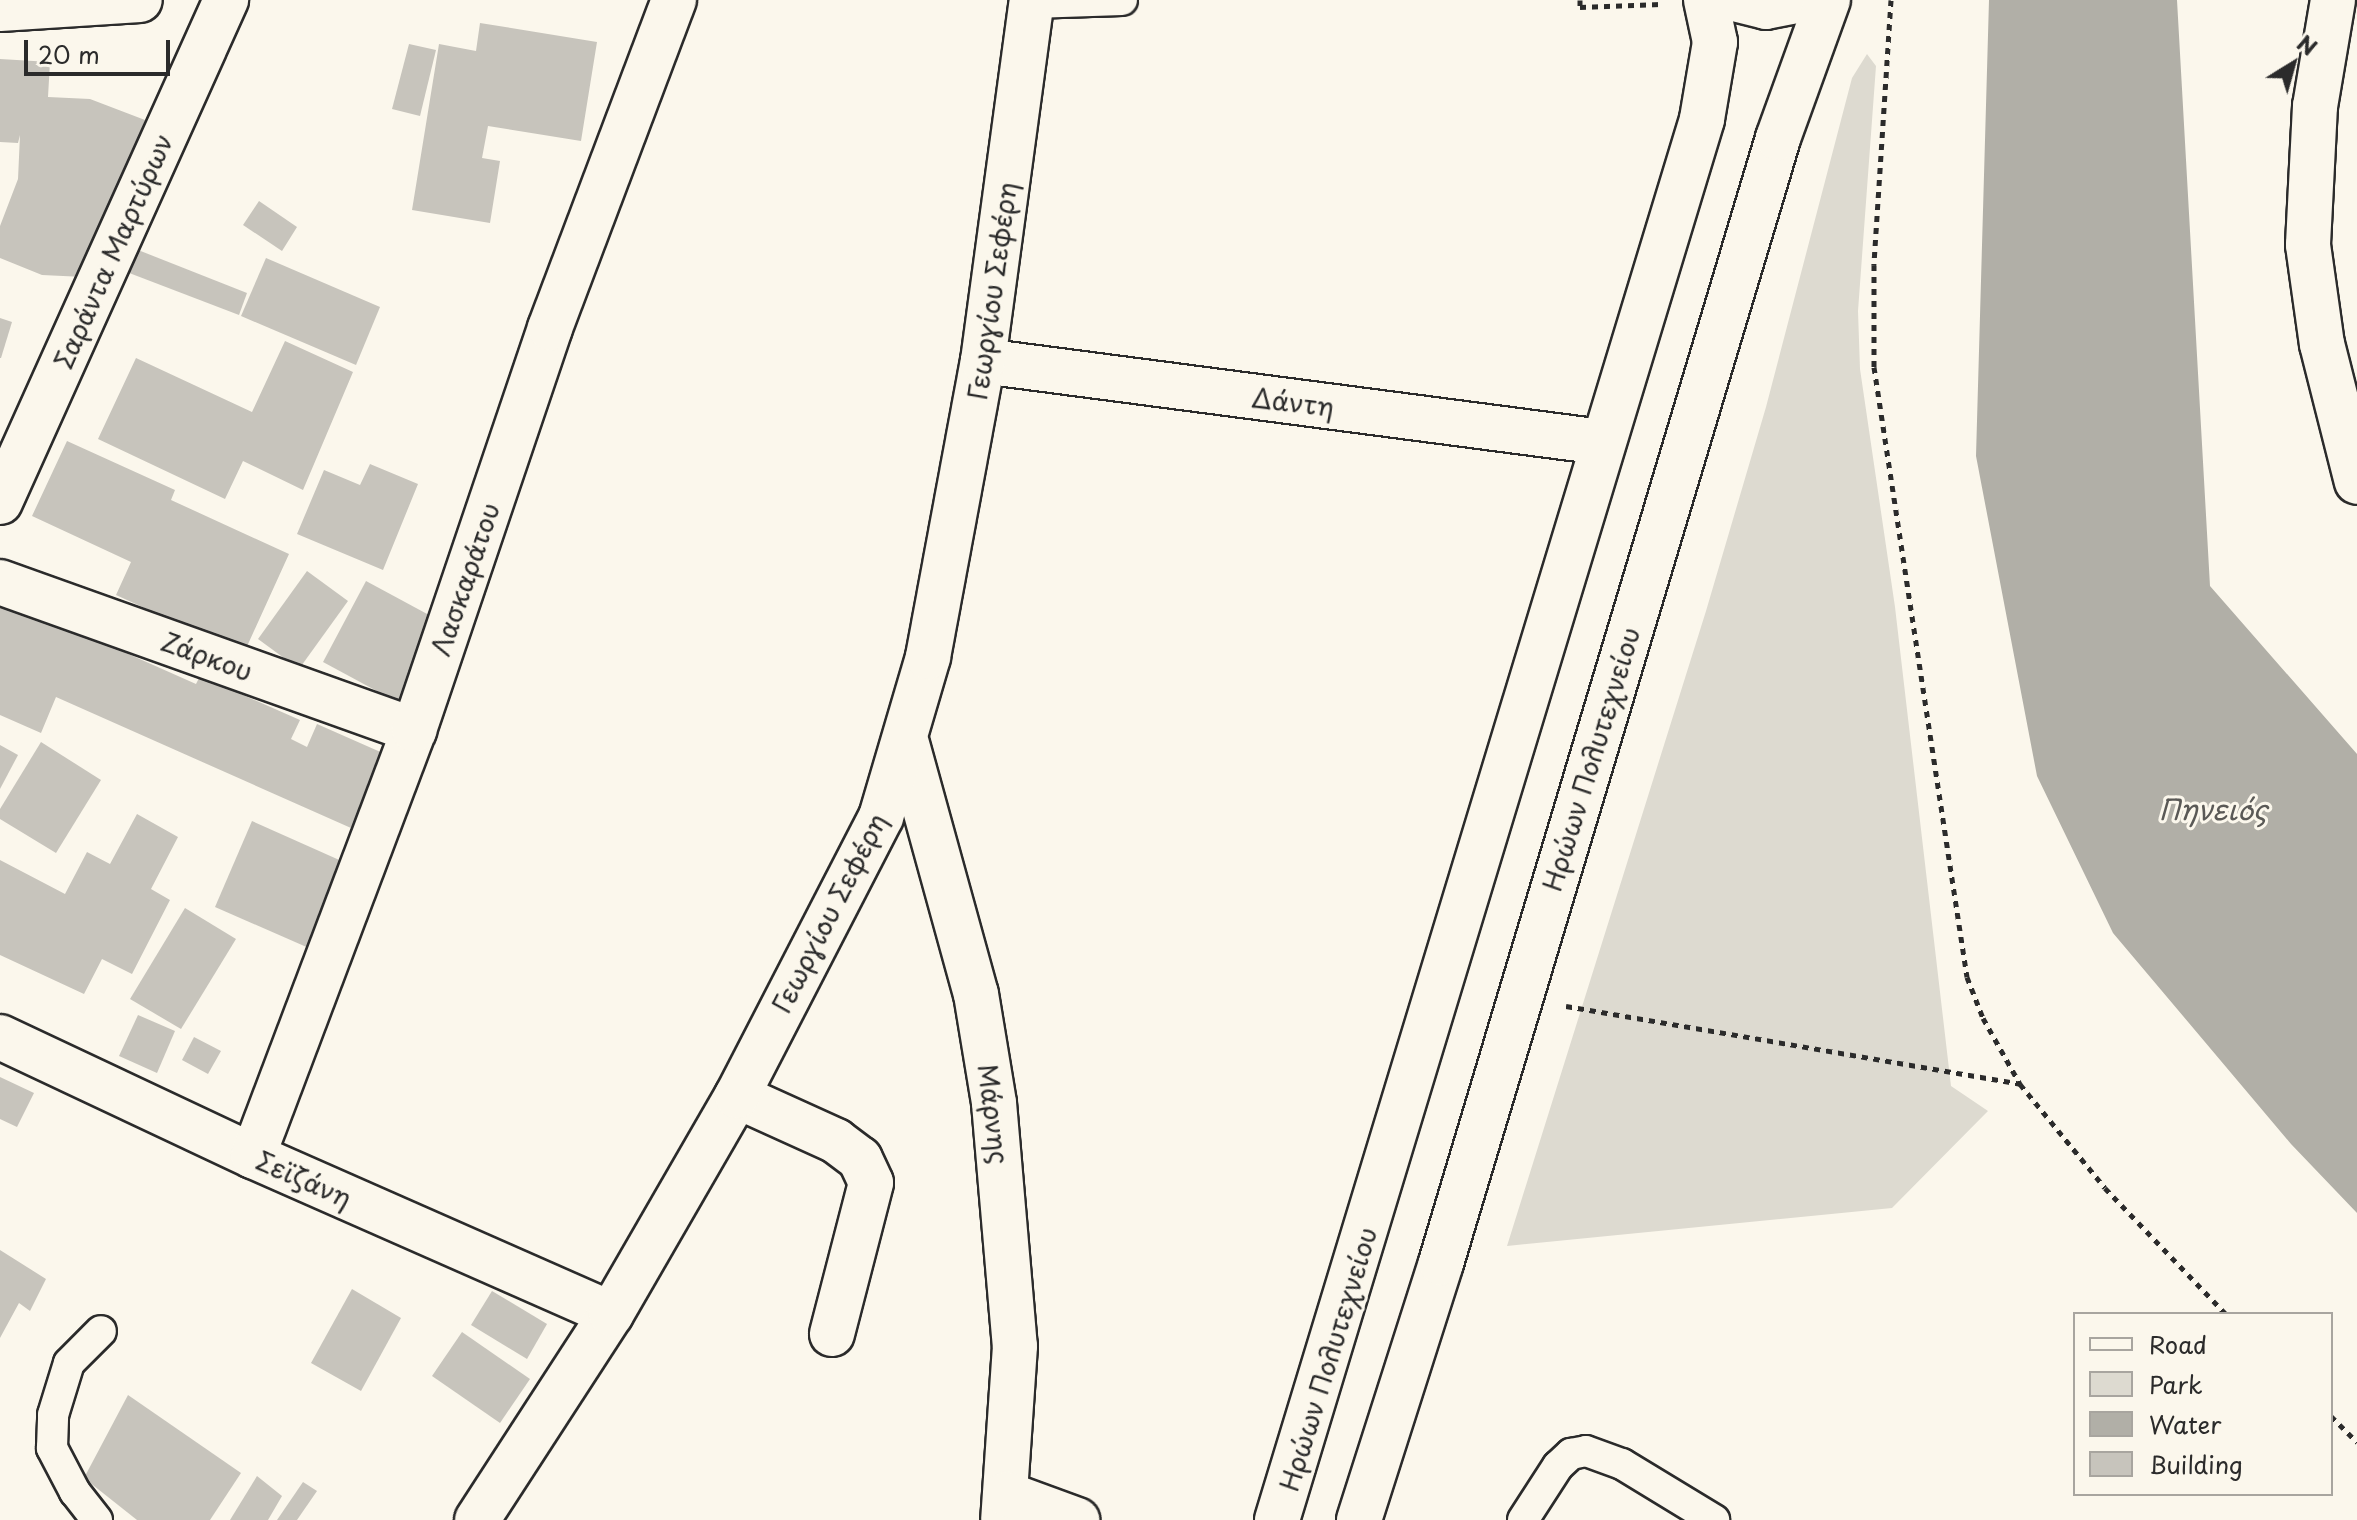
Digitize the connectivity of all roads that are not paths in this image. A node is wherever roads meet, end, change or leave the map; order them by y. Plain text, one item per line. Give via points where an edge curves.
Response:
1 (140, 0) edge
2 (226, 0) edge
3 (674, 0) edge
4 (1122, 0) edge
5 (1738, 0) edge
6 (1803, 0) edge
7 (1828, 0) edge
8 (2333, 0) edge
9 (1032, 2) edge
10 (1687, 2) edge
11 (0, 9) edge
12 (983, 361) junction
13 (1602, 442) junction
14 (2357, 482) edge
15 (4, 483) edge
16 (0, 582) edge
17 (414, 730) junction
18 (907, 744) junction
19 (0, 1037) edge
20 (737, 1096) junction
21 (253, 1156) junction
22 (611, 1314) junction
23 (101, 1331) dead end
24 (832, 1334) dead end
25 (1005, 1507) edge
26 (97, 1520) edge
27 (477, 1520) edge
28 (1077, 1520) edge
29 (1277, 1520) edge
30 (1359, 1520) edge
31 (1523, 1520) edge
32 (1714, 1520) edge

1 - 11 street
2 - 15 street, Σαράντα Μαρτύρων
3 - 17 street, Λασκαράτου via 550,328
4 - 9 lane
5 - 6 street via 1766,7
7 - 30 street, Ηρώων Πολυτεχνείου via 1778,138
8 - 14 street via 2315,106 2308,245 2322,344
9 - 12 street, Γεωργίου Σεφέρη
10 - 13 street, Ηρώων Πολυτεχνείου via 1715,42 1702,119
12 - 13 street, Δάντη
12 - 18 street, Γεωργίου Σεφέρη
13 - 29 street, Ηρώων Πολυτεχνείου
16 - 17 street, Ζάρκου
17 - 21 street, Λασκαράτου
18 - 20 street, Γεωργίου Σεφέρη via 862,861
18 - 25 street, Μάρνης via 976,994 994,1103 1015,1346
19 - 21 street, Σεϊζάνη
20 - 22 street, Γεωργίου Σεφέρη
20 - 24 street via 836,1141 860,1159 871,1183
21 - 22 street, Σεϊζάνη
22 - 27 street, Γεωργίου Σεφέρη
23 - 26 lane via 69,1363 53,1415 52,1448
25 - 28 street, Μάρνης
31 - 32 lane via 1558,1466 1571,1454 1586,1451 1622,1464

